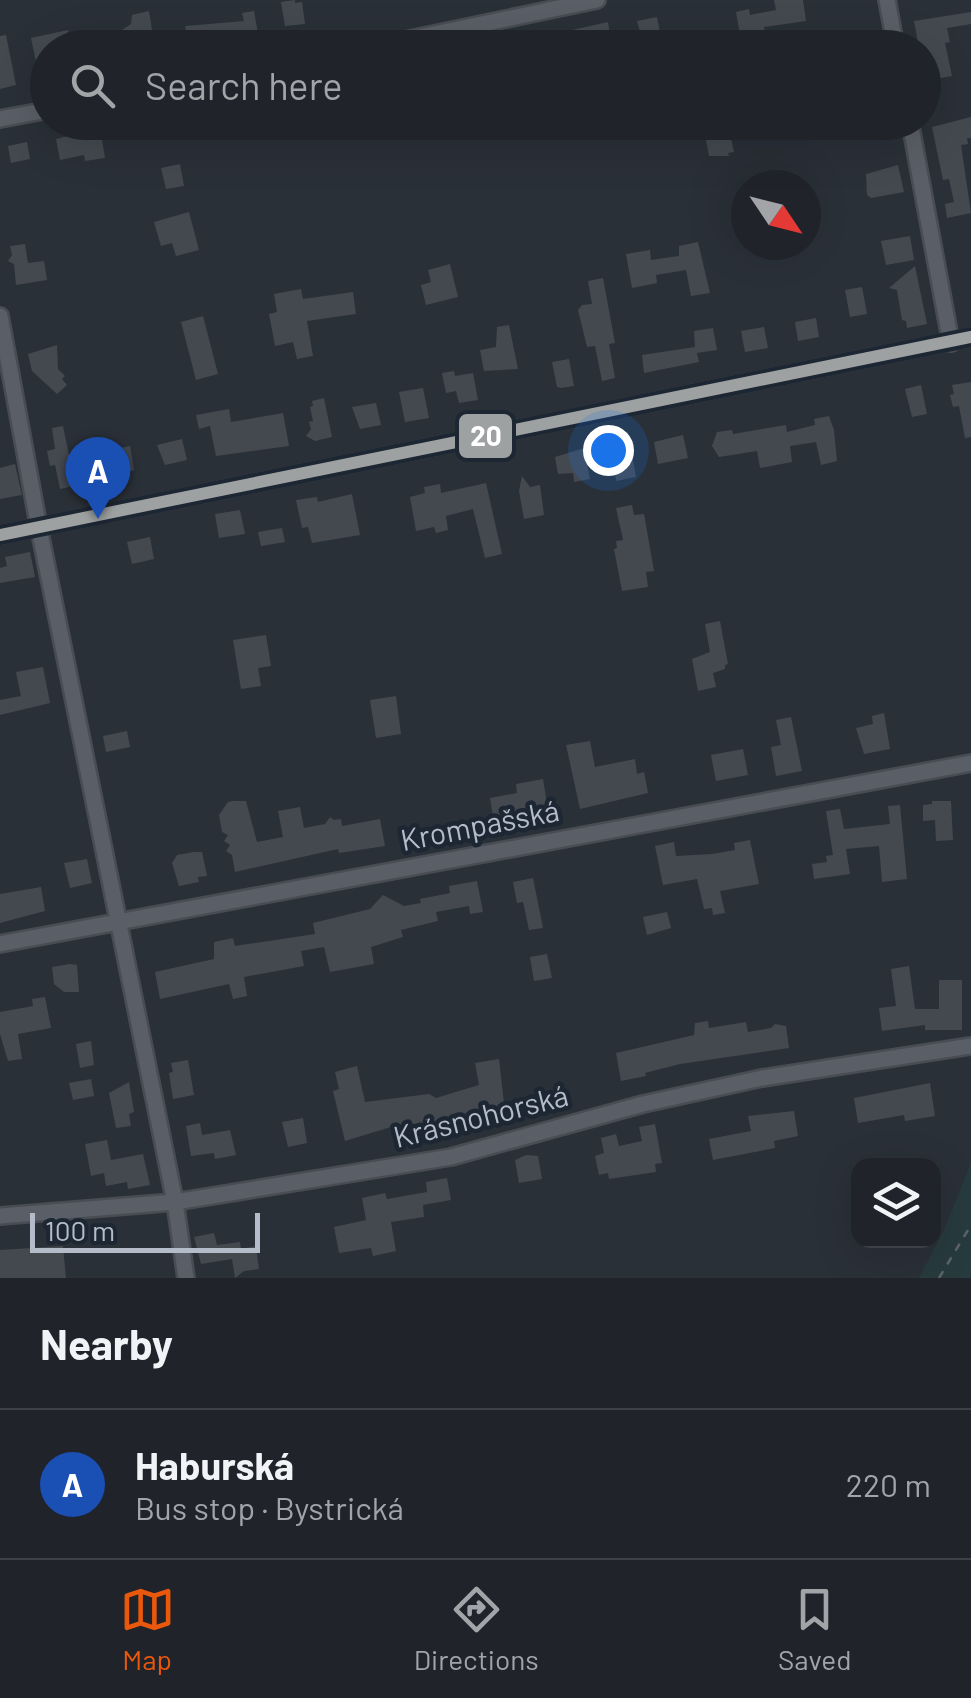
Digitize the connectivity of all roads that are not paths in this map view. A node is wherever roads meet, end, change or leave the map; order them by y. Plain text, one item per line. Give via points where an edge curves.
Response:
1 (597, 0) edge
2 (887, 0) edge
3 (453, 30) edge
4 (893, 30) edge
5 (30, 113) edge
6 (0, 119) edge
7 (913, 140) edge
8 (0, 316) edge
9 (971, 338) edge
10 (951, 343) junction
11 (39, 528) junction
12 (0, 536) edge
13 (971, 762) edge
14 (119, 921) junction
15 (0, 944) edge
16 (971, 1046) edge
17 (174, 1202) junction
18 (0, 1216) edge
19 (186, 1278) edge

1 - 3 street
2 - 4 street
5 - 6 street
7 - 10 street
8 - 11 street
9 - 10 street
10 - 11 street
11 - 12 street
11 - 14 street
13 - 14 street, Krompašská
14 - 15 street, Krompašská
14 - 17 street
16 - 17 street, Krásnohorská via 762,1078 451,1156
17 - 18 street, Krásnohorská
17 - 19 street

